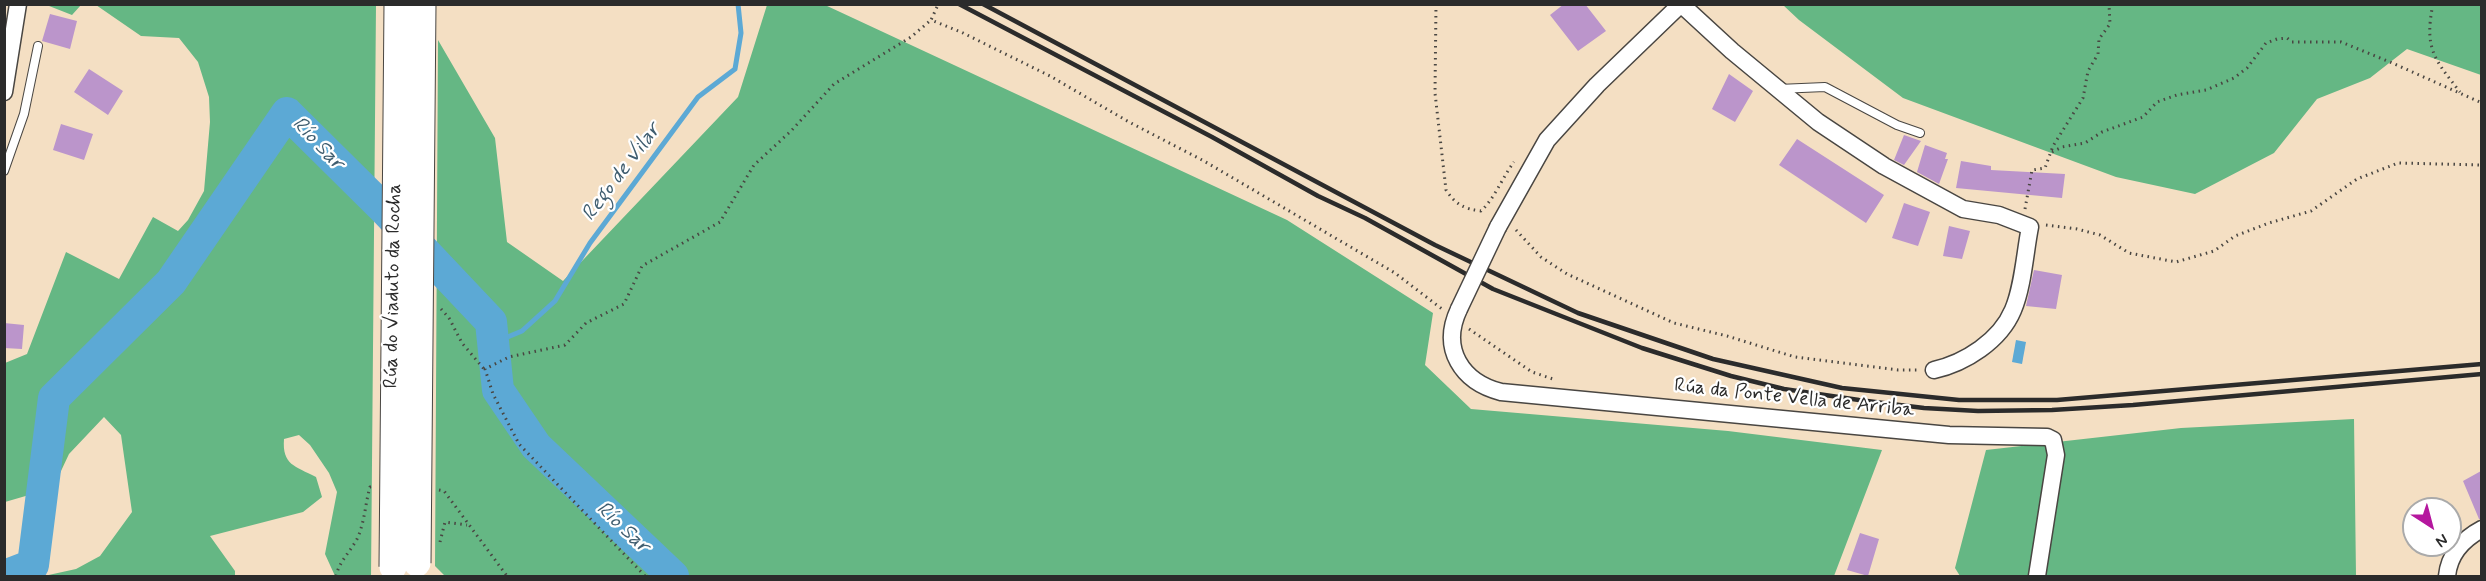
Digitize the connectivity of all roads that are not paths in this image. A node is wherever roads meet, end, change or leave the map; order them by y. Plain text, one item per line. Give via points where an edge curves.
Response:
1 (18, 4) edge
2 (398, 4) edge
3 (422, 4) edge
4 (1681, 4) edge
5 (38, 46) dead end
6 (1778, 89) junction
7 (4, 92) edge
8 (1920, 133) dead end
9 (4, 171) edge
10 (1934, 370) road end
11 (2481, 529) edge
12 (2037, 576) edge
13 (2447, 576) edge

1 - 7 street
2 - 3 highway, Rúa do Viaduto da Rocha, bridge via 405,565
4 - 6 street
4 - 12 street, Rúa da Ponte Vella de Arriba, bridge via 1547,140 1501,221 1457,313 1452,345 1461,367 1477,382 1501,392 1940,434 2048,437 2053,440 2056,455
5 - 9 lane via 24,114
6 - 8 lane via 1825,87
6 - 10 street via 1818,122 1884,166 1963,209 1999,215 2026,226 2016,298 2006,322 1967,358 1954,366
11 - 13 street via 2455,551

